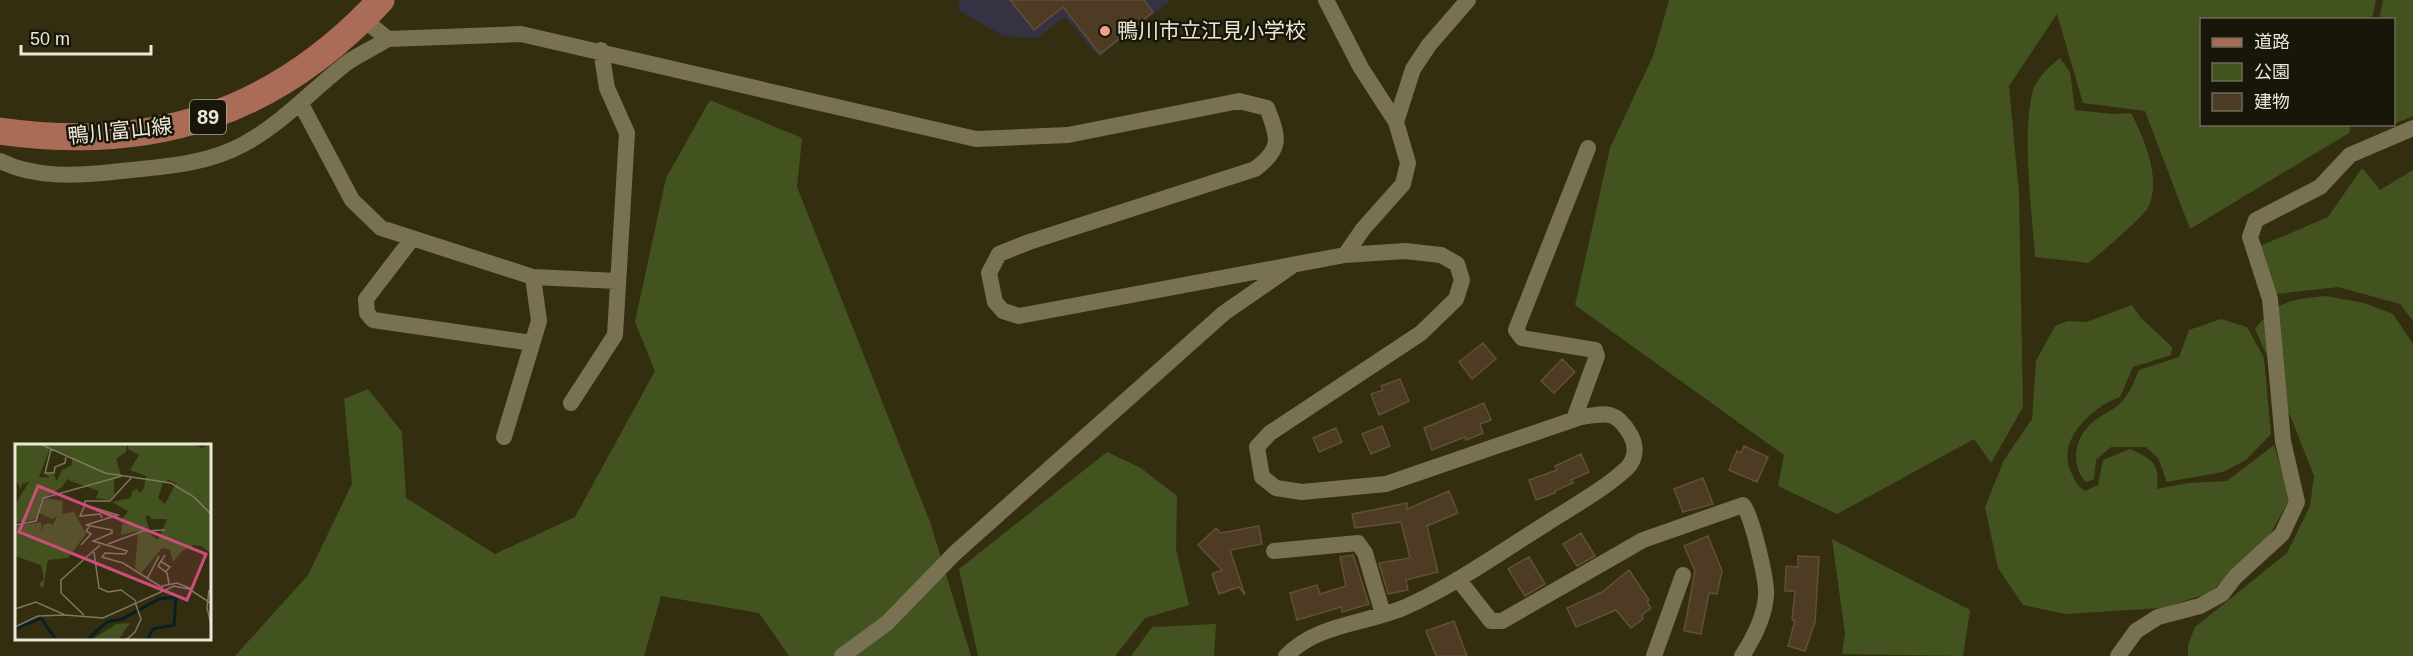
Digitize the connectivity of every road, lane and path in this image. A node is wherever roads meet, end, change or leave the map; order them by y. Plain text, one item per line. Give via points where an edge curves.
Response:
1 (1326, 0) edge
2 (1468, 0) edge
3 (372, 10) edge
4 (388, 39) junction
5 (601, 50) junction
6 (301, 104) junction
7 (1396, 122) junction
8 (2413, 128) edge
9 (0, 131) edge
10 (1588, 148) dead end
11 (0, 161) edge
12 (412, 239) junction
13 (1345, 255) junction
14 (1298, 262) junction
15 (533, 277) junction
16 (617, 281) junction
17 (532, 343) junction
18 (571, 403) dead end
19 (1574, 419) junction
20 (504, 437) dead end
21 (1274, 551) dead end
22 (1683, 575) dead end
23 (1458, 579) junction
24 (1383, 614) junction
25 (842, 656) edge
26 (1286, 656) edge
27 (1654, 656) edge
28 (1742, 656) edge
29 (2118, 656) edge

1 - 7 street via 1360,68
2 - 7 street via 1413,69
3 - 4 street
3 - 9 main road, 鴨川富山線 / 89 via 287,81 261,96 196,121 89,137
4 - 5 street via 521,34
4 - 6 street via 350,61
5 - 14 street via 976,139 1068,135 1239,101 1266,108 1277,144 1270,158 1255,169 999,254 990,273 991,288 995,302 1019,316
5 - 16 street via 607,88 627,133
6 - 11 street via 244,144 196,162 61,175 14,168
6 - 12 street via 352,200 381,228
7 - 13 street via 1408,163 1403,184
8 - 29 street via 2350,155 2320,187 2256,220 2250,237 2270,299 2283,441 2297,502 2282,534 2222,594 2200,606 2158,617 2136,632
10 - 19 street via 1516,330 1522,338 1595,350 1597,356
12 - 15 street
12 - 17 street via 366,299 367,313 373,320
13 - 14 street
13 - 19 street via 1404,251 1440,255 1457,264 1462,279 1456,299 1421,333 1263,440 1257,447 1258,464 1262,477 1276,488 1302,492 1386,483
14 - 25 street via 1224,313 955,553 887,623
15 - 16 street
15 - 17 street via 539,321
16 - 18 street via 615,335
17 - 20 street
19 - 23 street via 1607,413 1622,420 1633,438 1635,454 1628,467
21 - 24 street via 1359,543
22 - 27 street
23 - 24 street
23 - 28 street via 1491,621 1502,621 1643,540 1743,505 1753,523 1766,595 1754,638
24 - 26 street via 1314,635

